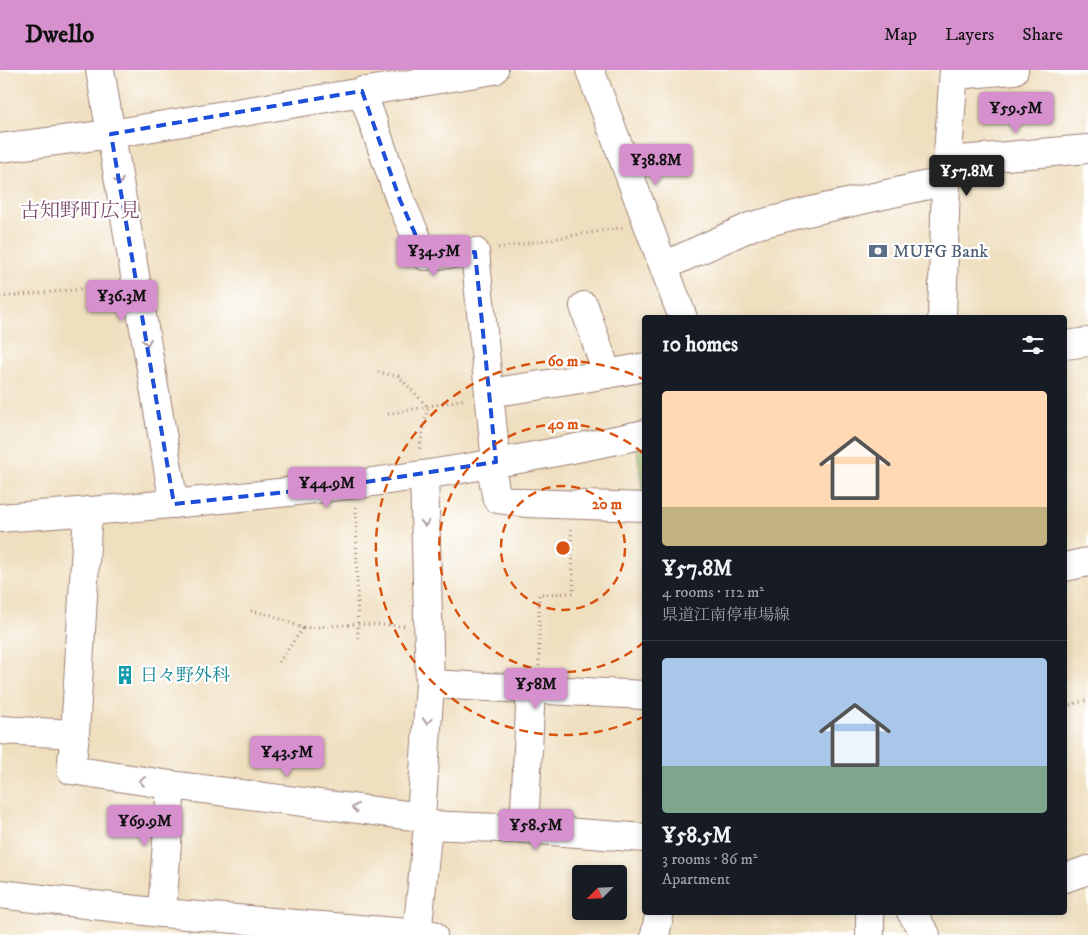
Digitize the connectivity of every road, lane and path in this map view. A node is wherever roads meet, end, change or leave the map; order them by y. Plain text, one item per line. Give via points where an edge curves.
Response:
1 (100, 70) edge
2 (494, 70) edge
3 (590, 70) edge
4 (1014, 70) edge
5 (955, 73) edge
6 (362, 91) junction
7 (110, 134) junction
8 (0, 148) edge
9 (1088, 149) edge
10 (947, 171) junction
11 (648, 223) junction
12 (475, 252) junction
13 (664, 266) junction
14 (137, 283) junction
15 (0, 297) edge
16 (584, 306) dead end
17 (682, 315) edge
18 (942, 315) edge
19 (1088, 342) edge
20 (1067, 345) edge
21 (642, 368) edge
22 (378, 372) dead end
23 (607, 374) junction
24 (489, 393) junction
25 (428, 407) junction
26 (388, 414) dead end
27 (642, 435) edge
28 (493, 463) junction
29 (419, 475) junction
30 (356, 484) junction
31 (174, 504) junction
32 (569, 505) junction
33 (642, 507) edge
34 (88, 511) junction
35 (0, 518) edge
36 (1088, 562) edge
37 (1067, 567) edge
38 (251, 611) dead end
39 (358, 624) junction
40 (427, 626) junction
41 (303, 628) junction
42 (358, 642) dead end
43 (279, 662) dead end
44 (430, 684) junction
45 (535, 689) junction
46 (642, 695) edge
47 (1088, 700) edge
48 (1067, 705) edge
49 (0, 730) edge
50 (75, 734) junction
51 (171, 785) junction
52 (425, 821) junction
53 (524, 829) junction
54 (642, 838) edge
55 (1088, 870) edge
56 (1067, 877) edge
57 (0, 894) edge
58 (162, 913) junction
59 (659, 915) edge
60 (870, 915) edge
61 (913, 915) edge
62 (423, 935) edge
63 (655, 935) edge
64 (870, 935) edge
65 (926, 935) edge

1 - 7 street
2 - 6 street
3 - 11 street
4 - 5 street
5 - 10 street
6 - 7 street
6 - 12 street via 400,200 425,256
7 - 8 street
7 -> 14 street
9 - 10 street
10 - 13 street via 752,226
10 - 18 street
11 - 12 path
11 - 13 street
12 - 24 street
13 - 17 street
14 - 15 path
14 -> 31 street
16 - 23 street
19 - 20 street
21 - 23 street
22 - 25 path via 398,376
23 - 24 street
24 - 25 path
24 - 28 street
25 - 26 path
25 - 29 path
27 - 28 street
28 - 29 street
28 - 32 street via 497,498 526,504
29 - 30 street
29 -> 40 street
30 - 31 street
30 - 39 path
31 - 34 street
32 - 33 street
32 - 45 path via 574,593 539,594
34 - 35 street
34 - 50 street
36 - 37 street
38 - 41 path
39 - 40 path
39 - 41 path
39 - 42 path
40 - 44 street
41 - 43 path
44 - 45 street
44 -> 52 street
45 - 46 street
45 - 53 street
47 - 48 path
49 - 50 street
51 -> 50 street via 71,770
52 -> 51 street
51 - 58 street
52 - 53 street
52 - 62 street
53 - 54 street
55 - 56 street
57 - 58 street
58 - 62 street
59 - 63 street
60 - 64 street
61 - 65 street

